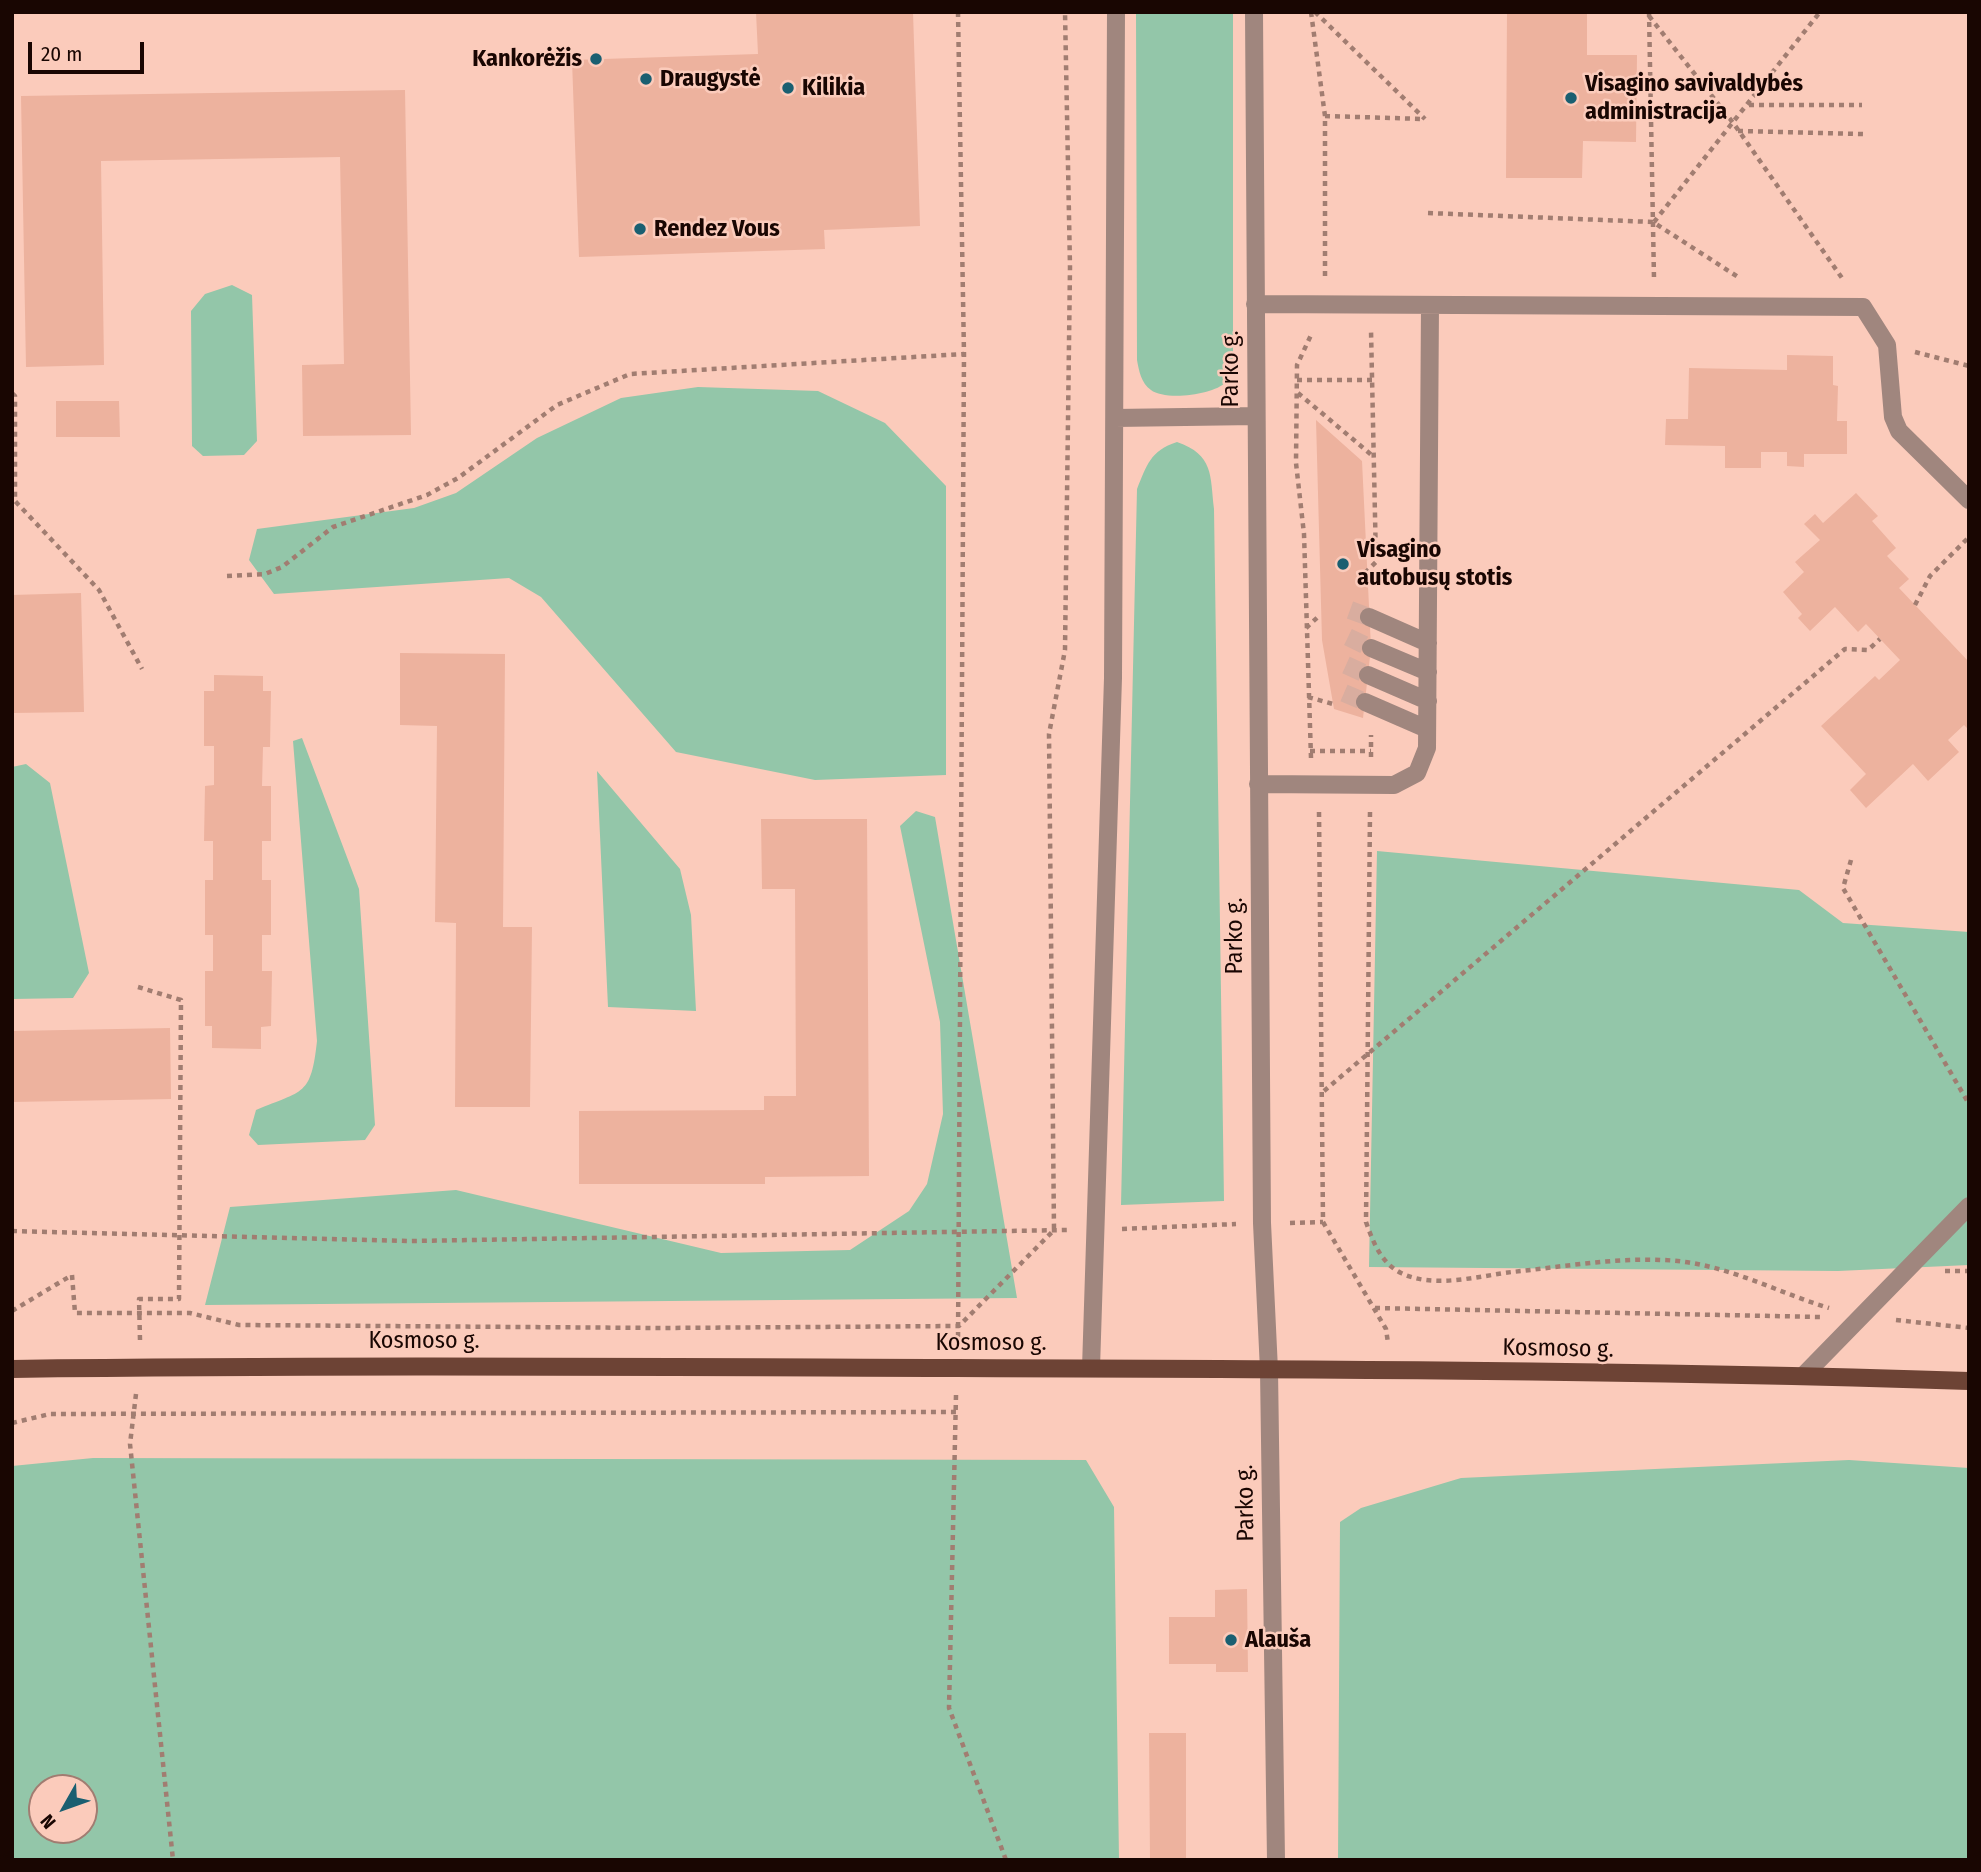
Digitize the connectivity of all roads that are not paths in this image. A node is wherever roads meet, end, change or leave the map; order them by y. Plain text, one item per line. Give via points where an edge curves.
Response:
1 (1116, 12) edge
2 (1254, 12) edge
3 (1255, 304) junction
4 (1430, 305) junction
5 (1255, 416) junction
6 (1115, 418) junction
7 (1969, 500) edge
8 (1369, 618) tunnel mouth
9 (1428, 643) junction
10 (1371, 648) tunnel mouth
11 (1428, 672) junction
12 (1368, 675) tunnel mouth
13 (1428, 701) junction
14 (1366, 702) tunnel mouth
15 (1427, 729) junction
16 (1258, 784) junction
17 (1969, 1206) edge
18 (12, 1368) edge
19 (1091, 1368) junction
20 (1269, 1370) junction
21 (1803, 1376) junction
22 (1969, 1381) edge
23 (1276, 1860) edge

1 - 6 street
2 - 3 street, Parko g.
3 - 4 street
3 - 5 street, Parko g.
4 - 7 street via 1863,307 1887,345 1893,417 1899,430
4 - 9 street
5 - 6 street
5 - 16 street, Parko g.
6 - 19 street via 1113,678
8 - 9 street
9 - 11 street
10 - 11 street
11 - 13 street
12 - 13 street
13 - 15 street
14 - 15 street
15 - 16 street via 1427,748 1417,773 1394,785
16 - 20 street, Parko g. via 1262,1223
17 - 21 street
18 - 19 main road, Kosmoso g.
19 - 20 main road, Kosmoso g.
20 - 21 main road, Kosmoso g.
20 - 23 street, Parko g.
21 - 22 main road, Kosmoso g.

